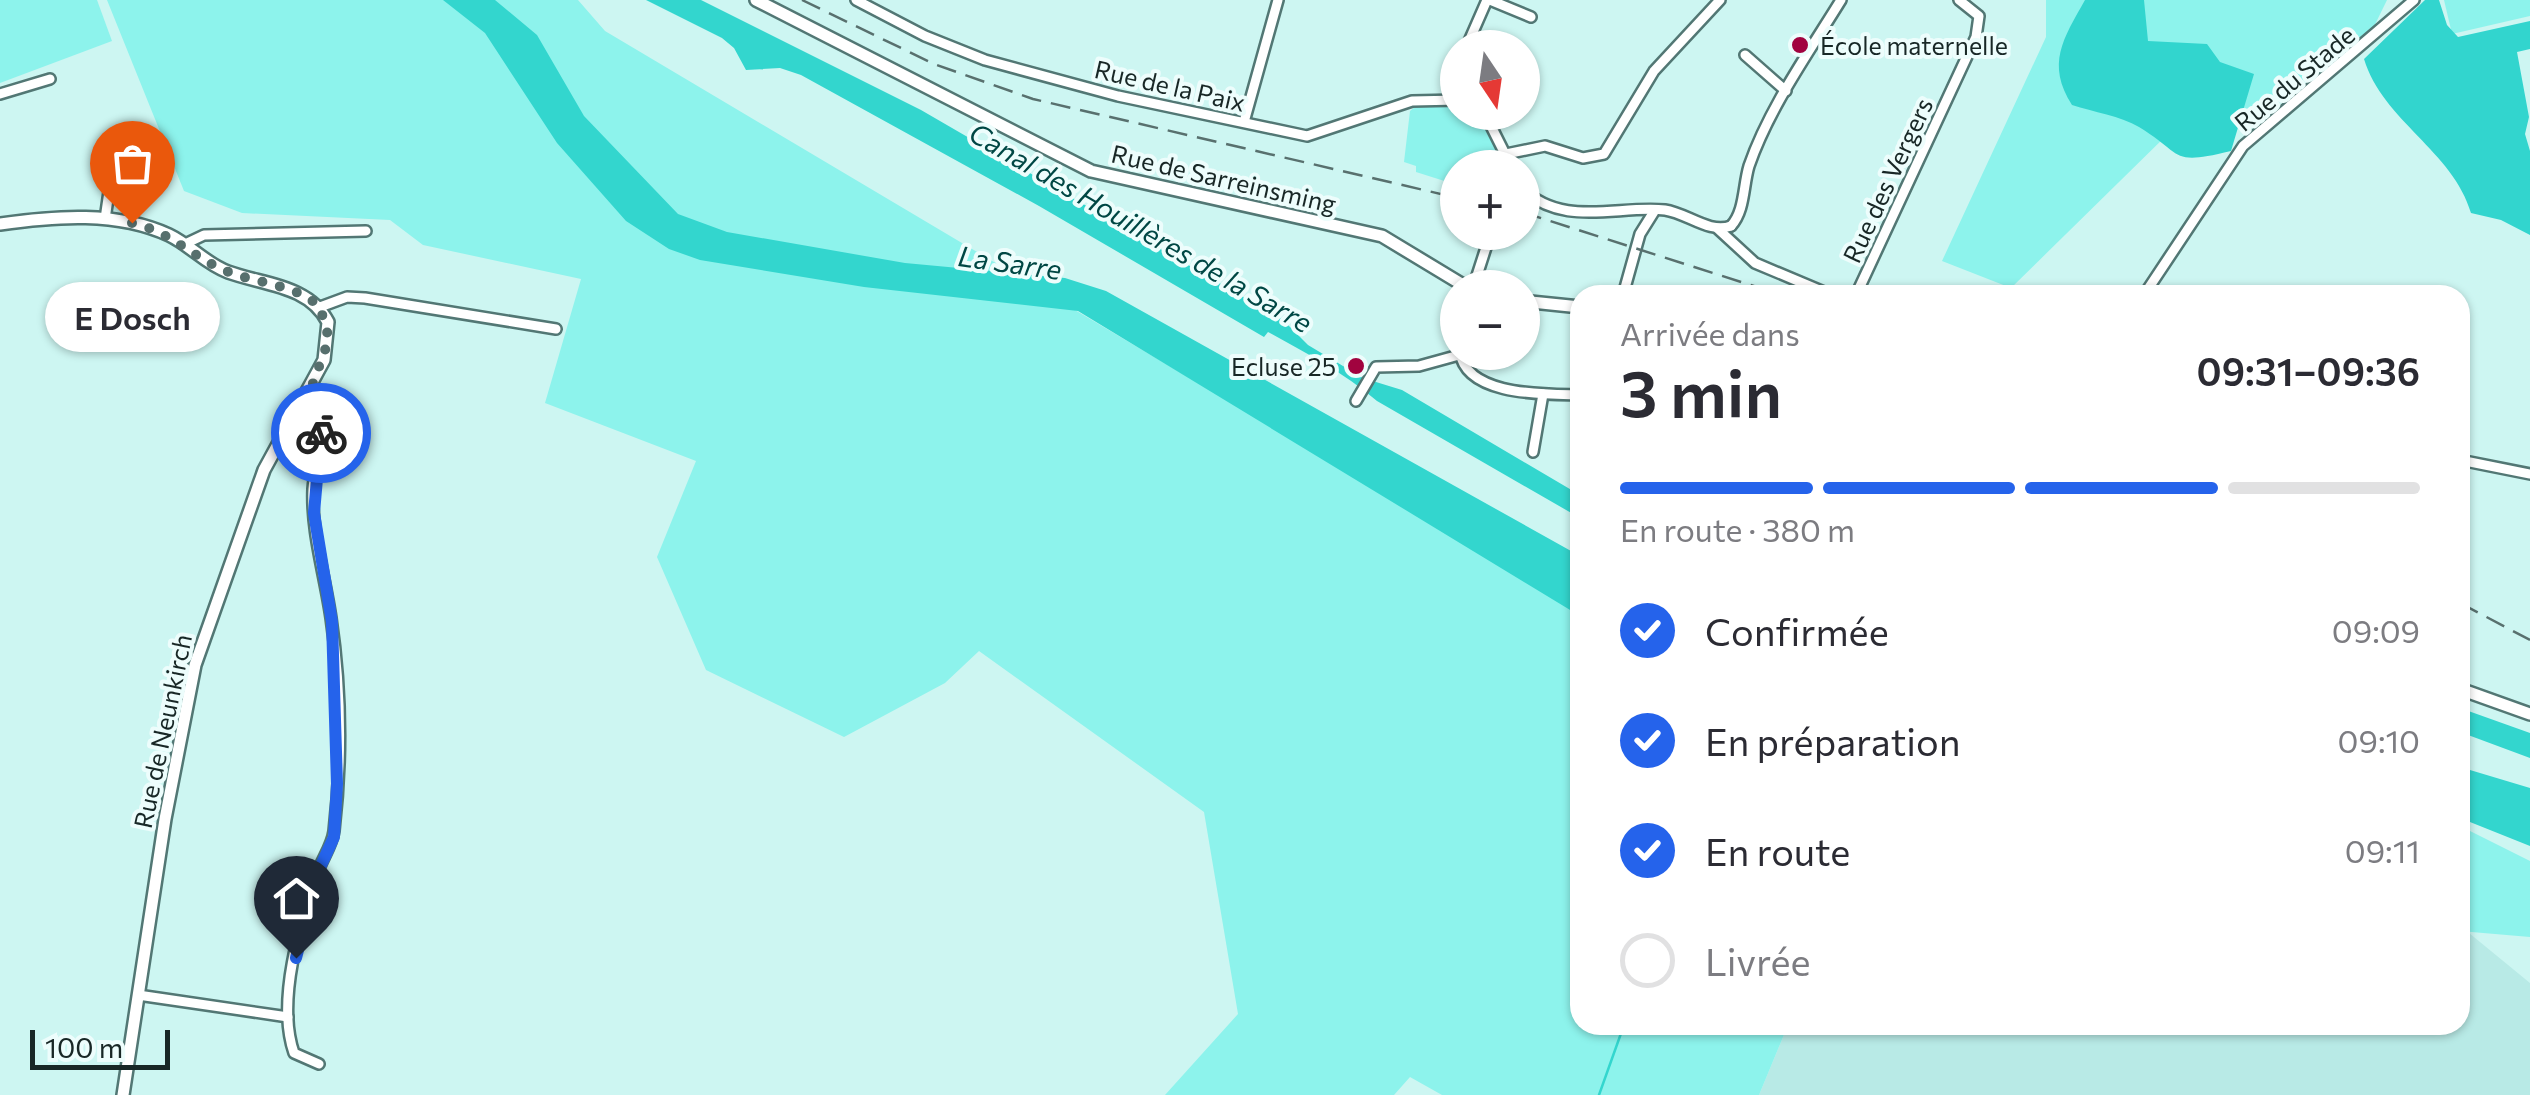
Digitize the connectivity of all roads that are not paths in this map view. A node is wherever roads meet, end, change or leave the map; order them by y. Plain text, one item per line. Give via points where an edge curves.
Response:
1 (756, 0) edge
2 (856, 0) edge
3 (871, 0) edge
4 (1278, 0) edge
5 (1488, 0) edge
6 (1720, 0) edge
7 (1842, 0) edge
8 (1959, 0) edge
9 (2414, 0) edge
10 (880, 11) junction
11 (1531, 17) dead end
12 (1474, 30) edge
13 (1745, 56) dead end
14 (50, 79) dead end
15 (1786, 91) junction
16 (0, 94) edge
17 (1440, 100) edge
18 (1244, 122) junction
19 (1526, 150) edge
20 (112, 172) dead end
21 (1540, 200) edge
22 (1655, 210) junction
23 (1637, 212) junction
24 (105, 219) junction
25 (0, 224) edge
26 (1731, 226) junction
27 (1718, 229) junction
28 (366, 231) dead end
29 (1640, 234) junction
30 (185, 244) junction
31 (1742, 252) junction
32 (1440, 270) edge
33 (1626, 285) edge
34 (1807, 285) edge
35 (1861, 285) edge
36 (2151, 285) edge
37 (1540, 303) edge
38 (1570, 306) edge
39 (320, 307) junction
40 (556, 329) dead end
41 (1440, 360) edge
42 (1470, 370) edge
43 (312, 386) junction
44 (1543, 394) junction
45 (1570, 395) edge
46 (1358, 398) dead end
47 (1533, 452) dead end
48 (2470, 462) edge
49 (2530, 474) edge
50 (2470, 693) edge
51 (2530, 714) edge
52 (138, 995) junction
53 (288, 1017) junction
54 (318, 1064) dead end
55 (123, 1095) edge

1 - 32 street, Rue de Sarreinsming via 1074,164 1136,184 1382,236
2 - 10 street, Rue de la Paix
3 - 10 street
4 - 18 street
5 - 11 street
5 - 12 street
6 - 19 street via 1654,71 1604,154 1583,158 1545,146
7 - 15 street
8 - 35 street, Rue des Vergers via 1979,16 1979,28
9 - 36 street, Rue du Stade via 2243,146
10 - 18 street, Rue de la Paix via 986,60
13 - 15 street
14 - 16 street
15 - 26 street via 1749,166
17 - 18 street, Rue de la Paix via 1412,101 1314,136
20 - 24 street
21 - 23 street via 1594,214
22 - 23 street
22 - 27 street
22 - 29 street
23 - 29 street
24 - 25 street
24 - 30 street via 139,224
26 - 27 street
26 - 31 street
27 - 31 street
28 - 30 street via 204,235
29 - 33 street
30 - 39 street via 224,270 295,292
31 - 34 street
37 - 38 street
39 - 40 street via 365,298
39 - 43 street, Rue de Neunkirch via 329,339
41 - 46 street via 1374,370
42 - 44 street via 1488,382
43 - 52 street, Rue de Neunkirch via 264,470 194,665
43 - 53 street via 322,398 324,418 314,513 332,622 337,784 334,837 296,958
44 - 45 street
44 - 47 street
48 - 49 street
50 - 51 street
52 - 53 street
52 - 55 street, Rue de Neunkirch
53 - 54 street via 294,1053

